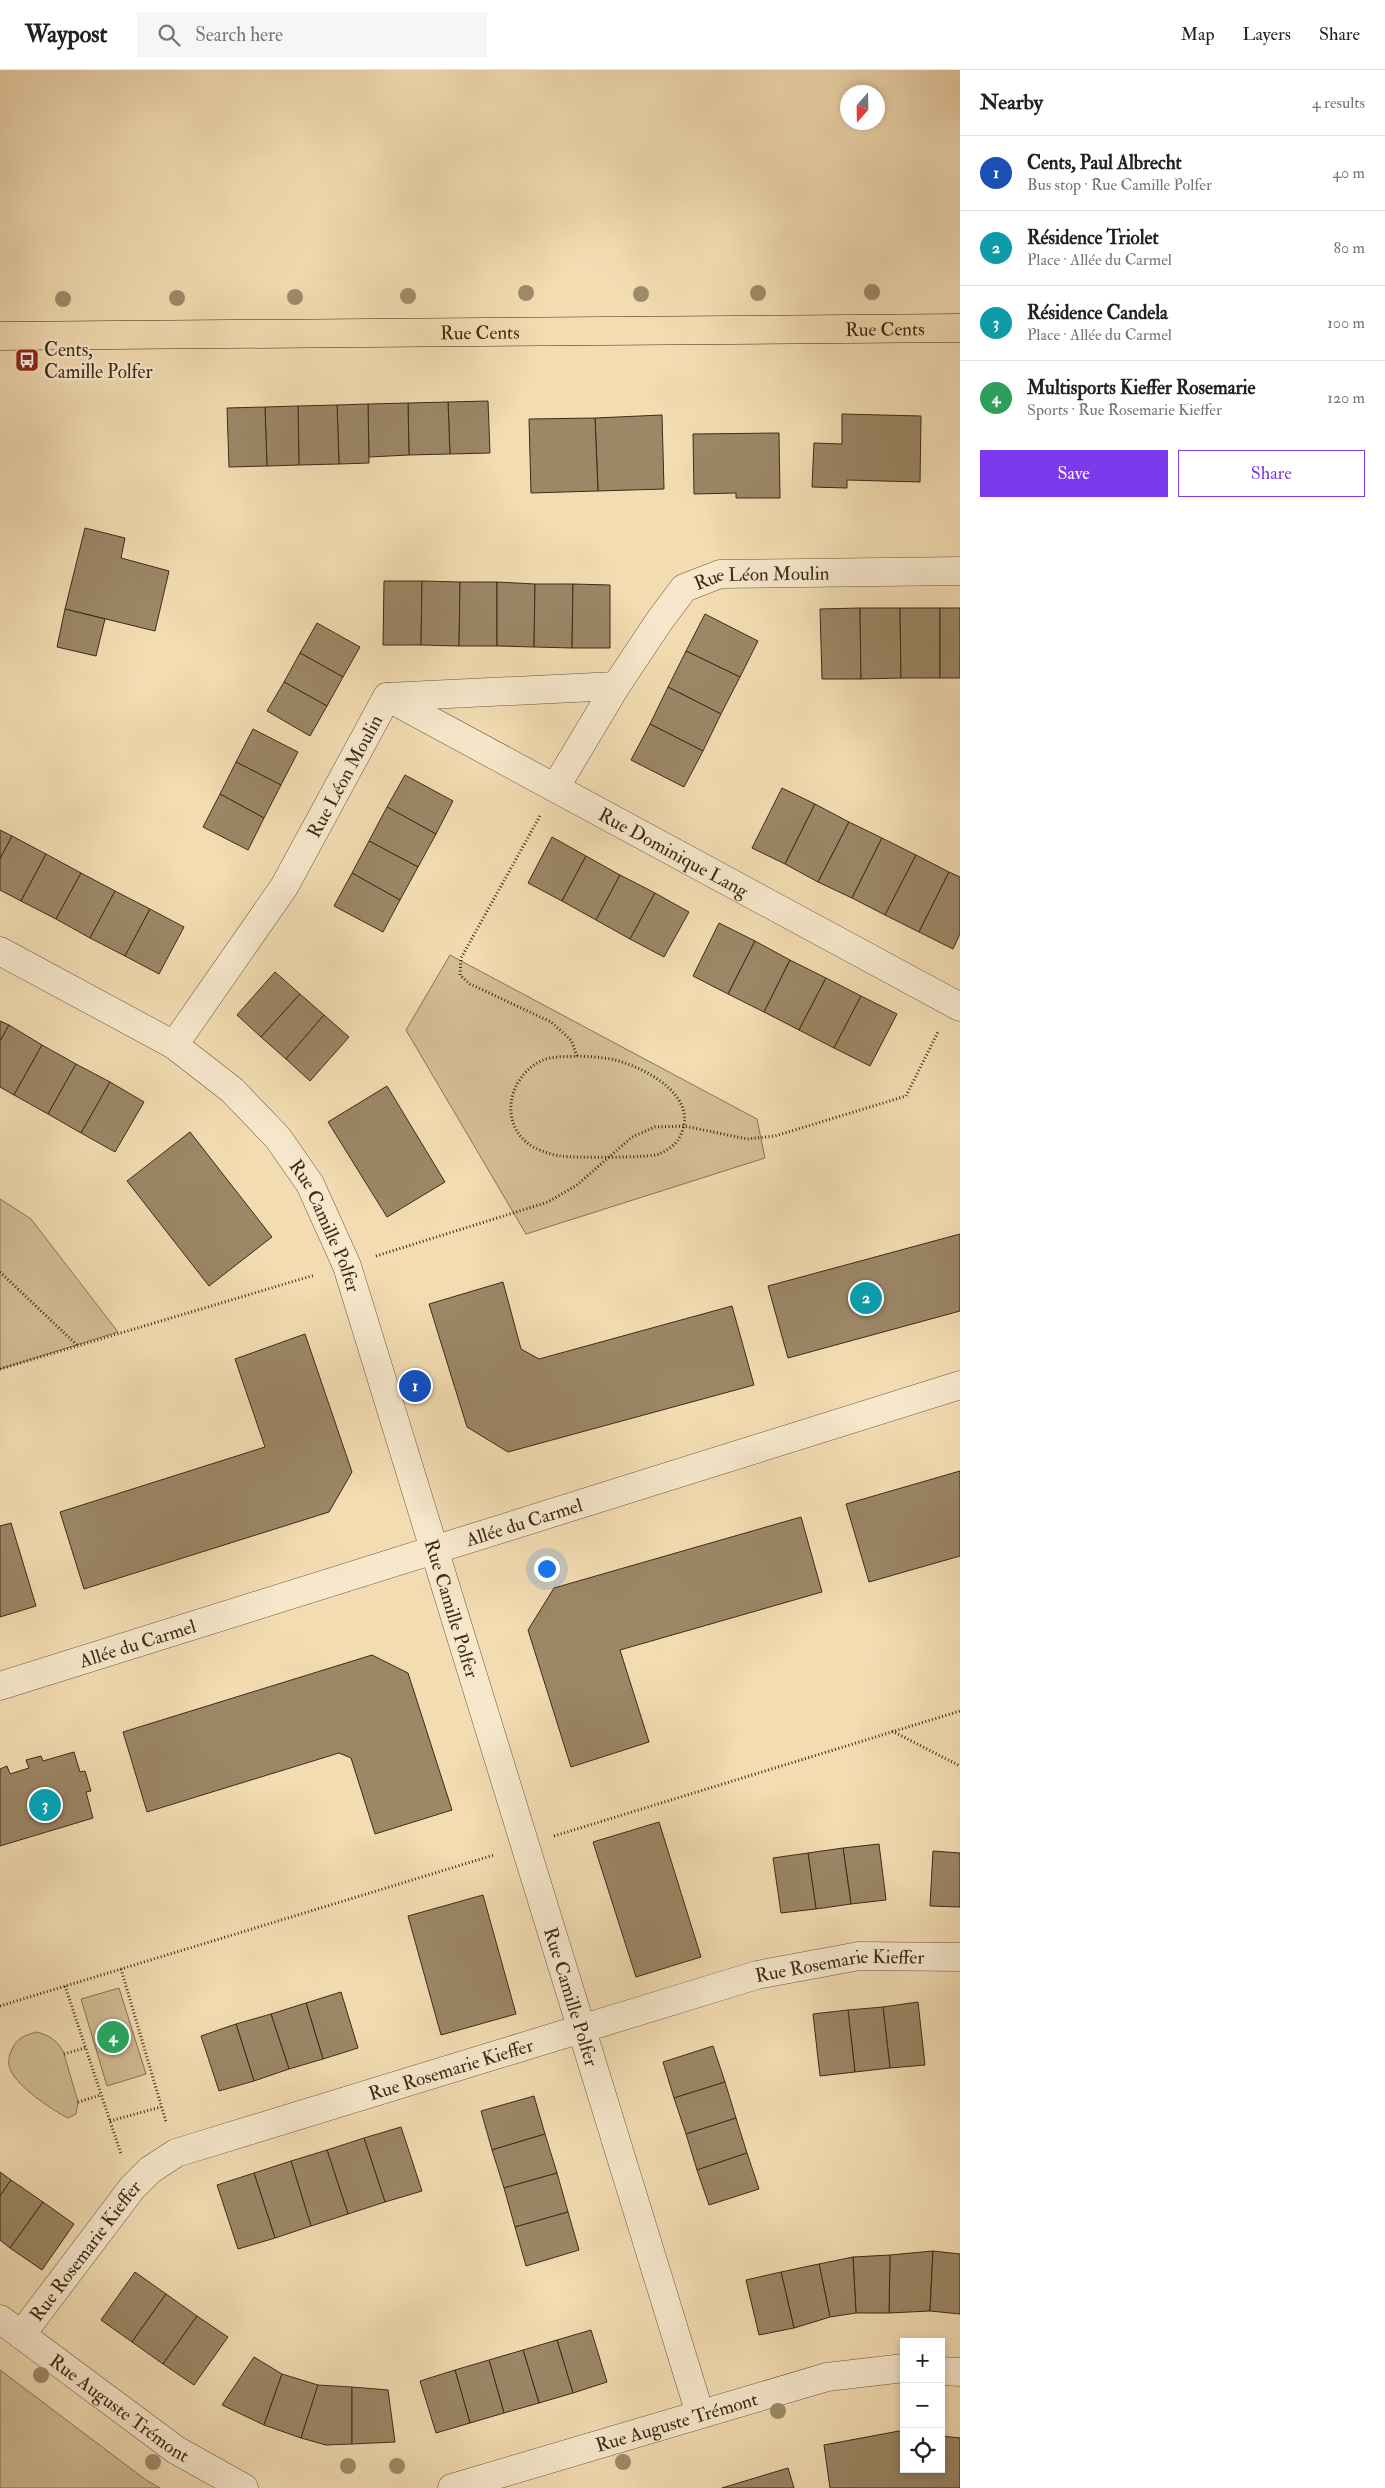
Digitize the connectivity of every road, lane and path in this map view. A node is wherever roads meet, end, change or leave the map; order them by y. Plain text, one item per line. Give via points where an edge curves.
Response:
1 (960, 328) edge
2 (0, 336) edge
3 (960, 571) edge
4 (616, 686) junction
5 (388, 697) junction
6 (555, 788) junction
7 (0, 951) edge
8 (960, 1007) edge
9 (932, 1043) dead end
10 (174, 1045) junction
11 (577, 1056) junction
12 (684, 1126) junction
13 (608, 1156) junction
14 (347, 1266) junction
15 (0, 1272) edge
16 (77, 1345) junction
17 (0, 1369) edge
18 (960, 1385) edge
19 (434, 1550) junction
20 (0, 1686) edge
21 (960, 1711) edge
22 (891, 1731) junction
23 (960, 1766) edge
24 (525, 1845) junction
25 (960, 1957) edge
26 (121, 1969) junction
27 (65, 1986) junction
28 (0, 2006) edge
29 (582, 2028) junction
30 (85, 2048) junction
31 (64, 2054) dead end
32 (101, 2095) junction
33 (78, 2102) dead end
34 (161, 2107) junction
35 (110, 2121) junction
36 (176, 2153) junction
37 (132, 2188) junction
38 (0, 2319) edge
39 (21, 2335) junction
40 (900, 2368) edge
41 (945, 2370) edge
42 (960, 2372) edge
43 (700, 2414) junction
44 (244, 2488) edge
45 (452, 2488) edge

1 - 2 main road, Rue Cents
3 - 4 street, Rue Léon Moulin via 720,574 684,588
4 - 5 street, Rue Léon Moulin
4 - 6 street, Rue Léon Moulin
5 - 6 street, Rue Dominique Lang
5 - 10 street, Rue Léon Moulin via 284,887
6 - 8 street, Rue Dominique Lang
6 - 11 path via 461,958 460,975 470,984 551,1022 571,1040
7 - 10 street, Rue Camille Polfer
9 - 12 path via 906,1096 775,1136 747,1139
10 - 14 street, Rue Camille Polfer via 232,1090 278,1138 310,1184
11 - 12 path via 622,1062 650,1075 674,1092 685,1110
11 - 13 path via 544,1059 526,1070 512,1092 511,1113 517,1132 535,1148 560,1156
12 - 13 path via 655,1127 632,1137
12 - 13 path via 677,1143 658,1155
13 - 14 path via 578,1185 548,1202
14 - 16 path
14 - 19 street, Rue Camille Polfer
15 - 16 path
16 - 17 path
18 - 19 street, Allée du Carmel
19 - 20 street, Allée du Carmel
19 - 24 street, Rue Camille Polfer
21 - 22 path
22 - 23 path
22 - 24 path
24 - 26 path
24 - 29 street, Rue Camille Polfer
25 - 29 street, Rue Rosemarie Kieffer via 859,1956 776,1971
26 - 27 path
26 - 34 path
27 - 28 path
27 - 30 path
29 - 36 street, Rue Rosemarie Kieffer
29 - 43 street, Rue Camille Polfer
30 - 31 path
30 - 32 path
32 - 33 path
32 - 35 path
34 - 35 path
34 - 36 path
35 - 37 path
36 - 37 street, Rue Rosemarie Kieffer via 150,2170
37 - 39 street, Rue Rosemarie Kieffer
38 - 39 street, Rue Auguste Trémont
39 - 44 street, Rue Auguste Trémont via 176,2450
40 - 43 street, Rue Auguste Trémont via 826,2377
41 - 42 street
43 - 45 street, Rue Auguste Trémont

